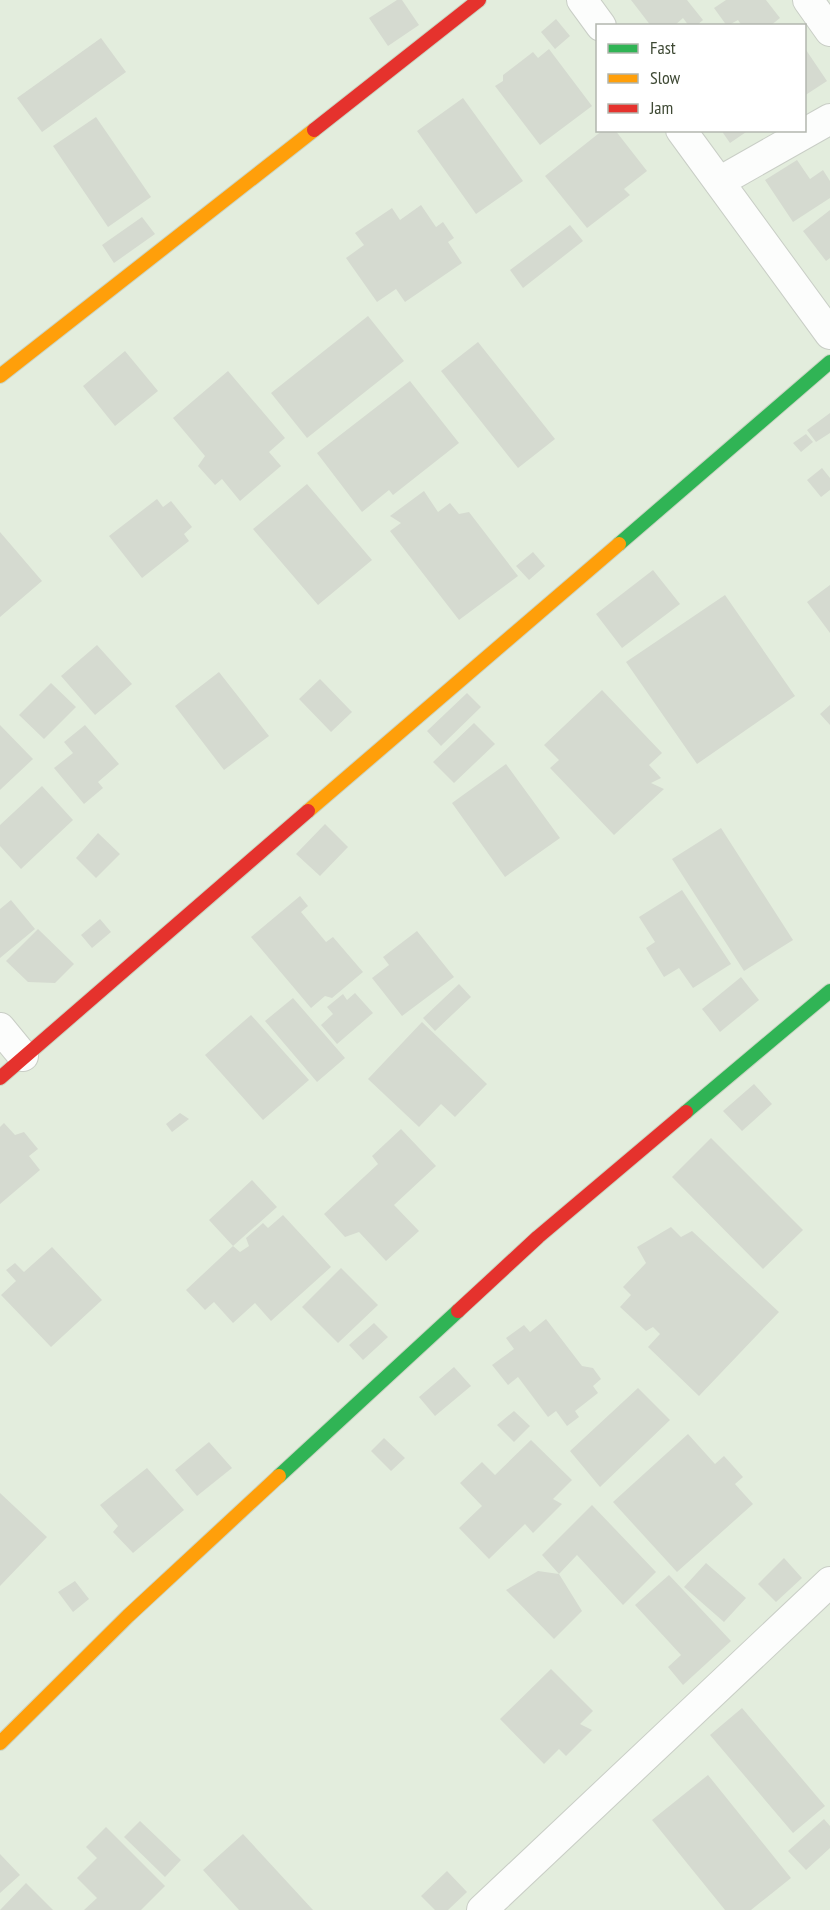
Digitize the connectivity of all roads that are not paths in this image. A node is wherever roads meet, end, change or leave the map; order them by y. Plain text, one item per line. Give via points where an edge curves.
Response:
1 (479, 0) edge
2 (582, 0) edge
3 (808, 0) edge
4 (600, 24) edge
5 (830, 31) edge
6 (830, 119) edge
7 (682, 132) edge
8 (719, 182) junction
9 (830, 333) edge
10 (830, 362) edge
11 (0, 376) edge
12 (830, 991) edge
13 (0, 1028) edge
14 (23, 1056) junction
15 (0, 1078) edge
16 (830, 1582) edge
17 (0, 1743) edge
18 (482, 1910) edge

1 - 11 street
2 - 4 street
3 - 5 street
6 - 8 street
7 - 8 street
8 - 9 street
10 - 14 street
12 - 17 street via 538,1237 128,1616
13 - 14 street
14 - 15 street
16 - 18 street

